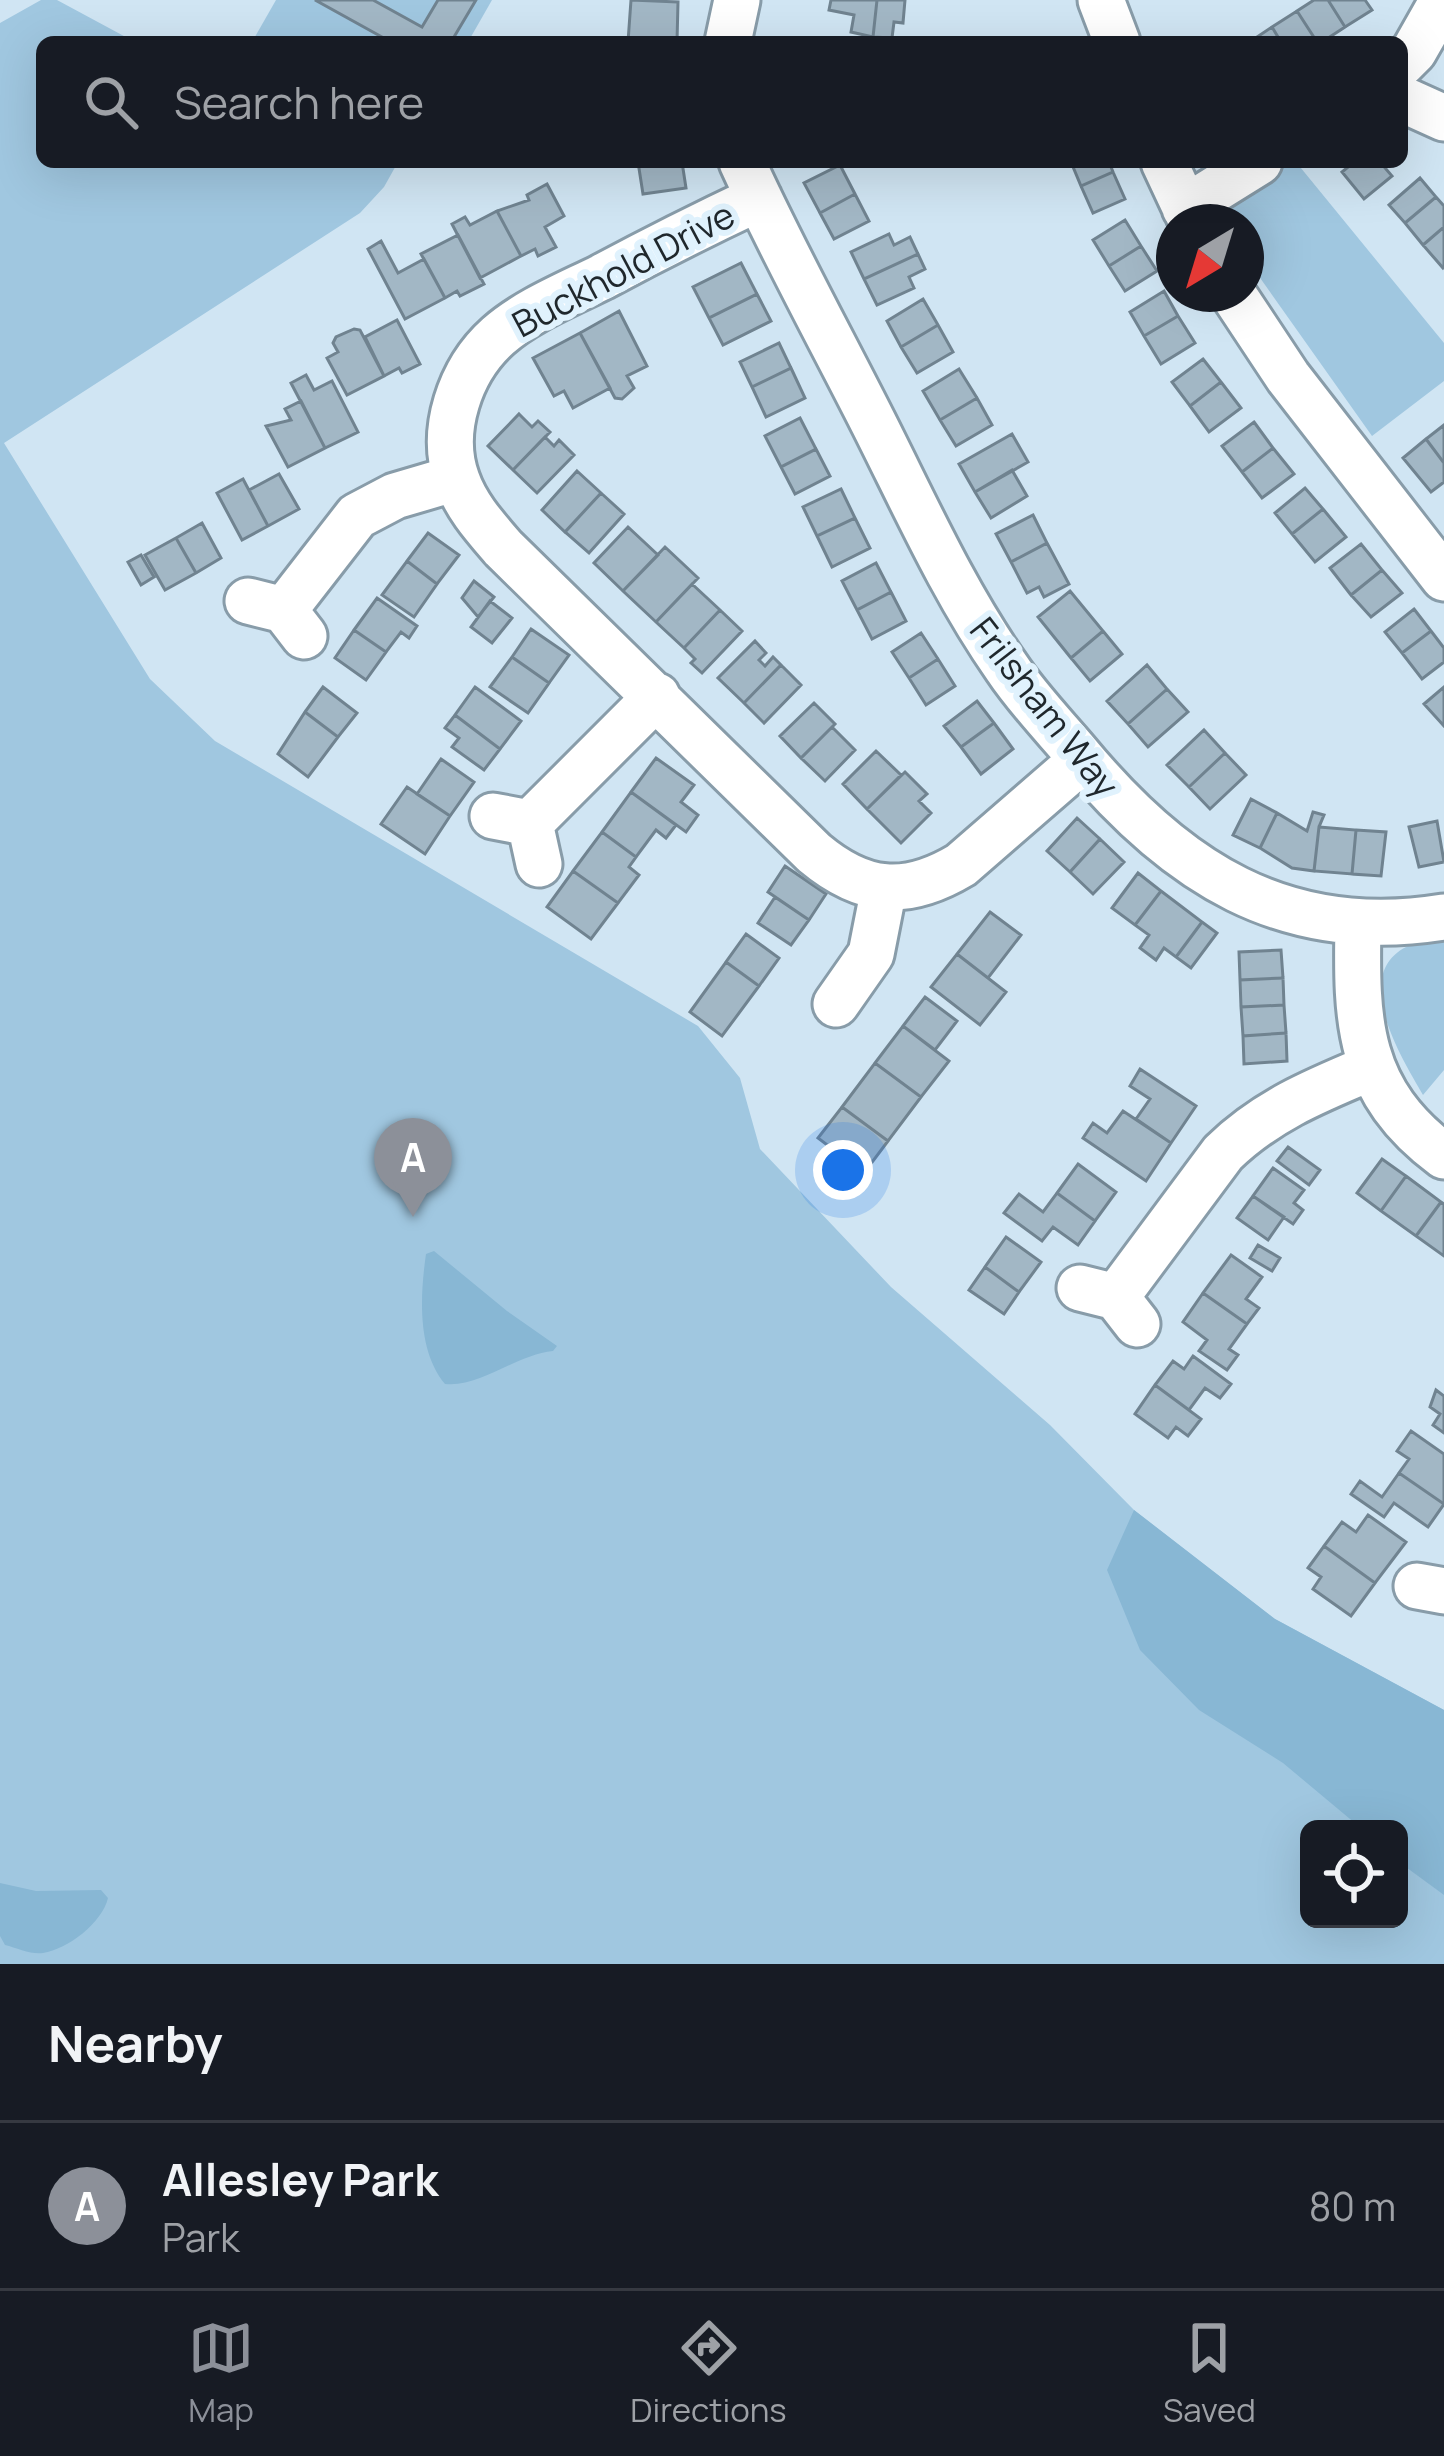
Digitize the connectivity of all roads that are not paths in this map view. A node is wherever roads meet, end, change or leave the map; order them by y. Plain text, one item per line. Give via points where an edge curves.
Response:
1 (737, 0) edge
2 (1101, 0) edge
3 (1443, 0) edge
4 (729, 36) edge
5 (1115, 36) edge
6 (1408, 57) edge
7 (1408, 101) edge
8 (1444, 118) edge
9 (1167, 168) edge
10 (1251, 168) edge
11 (750, 180) edge
12 (1183, 204) edge
13 (1203, 204) edge
14 (1245, 312) edge
15 (456, 478) junction
16 (1444, 578) edge
17 (278, 616) dead end
18 (657, 696) junction
19 (1082, 760) junction
20 (521, 834) dead end
21 (884, 888) junction
22 (1444, 917) edge
23 (1358, 923) junction
24 (831, 1011) dead end
25 (1370, 1068) junction
26 (1444, 1156) edge
27 (1111, 1303) dead end

1 - 4 street
2 - 5 street
3 - 6 street
7 - 8 street
9 - 12 street
10 - 13 street
11 - 15 street, Buckhold Drive via 500,334 460,392 452,431
11 - 19 street, Frilsham Way via 965,604
14 - 16 street
15 - 17 street via 356,516
15 - 18 street, Buckhold Drive via 503,548
18 - 20 street
18 - 21 street, Buckhold Drive via 814,853
19 - 21 street via 961,865 925,884
19 - 23 street, Frilsham Way via 1162,842 1234,890
21 - 24 street via 872,954
22 - 23 street, Frilsham Way
23 - 25 street via 1357,1012
25 - 26 street via 1397,1112
25 - 27 street via 1285,1104 1241,1136

